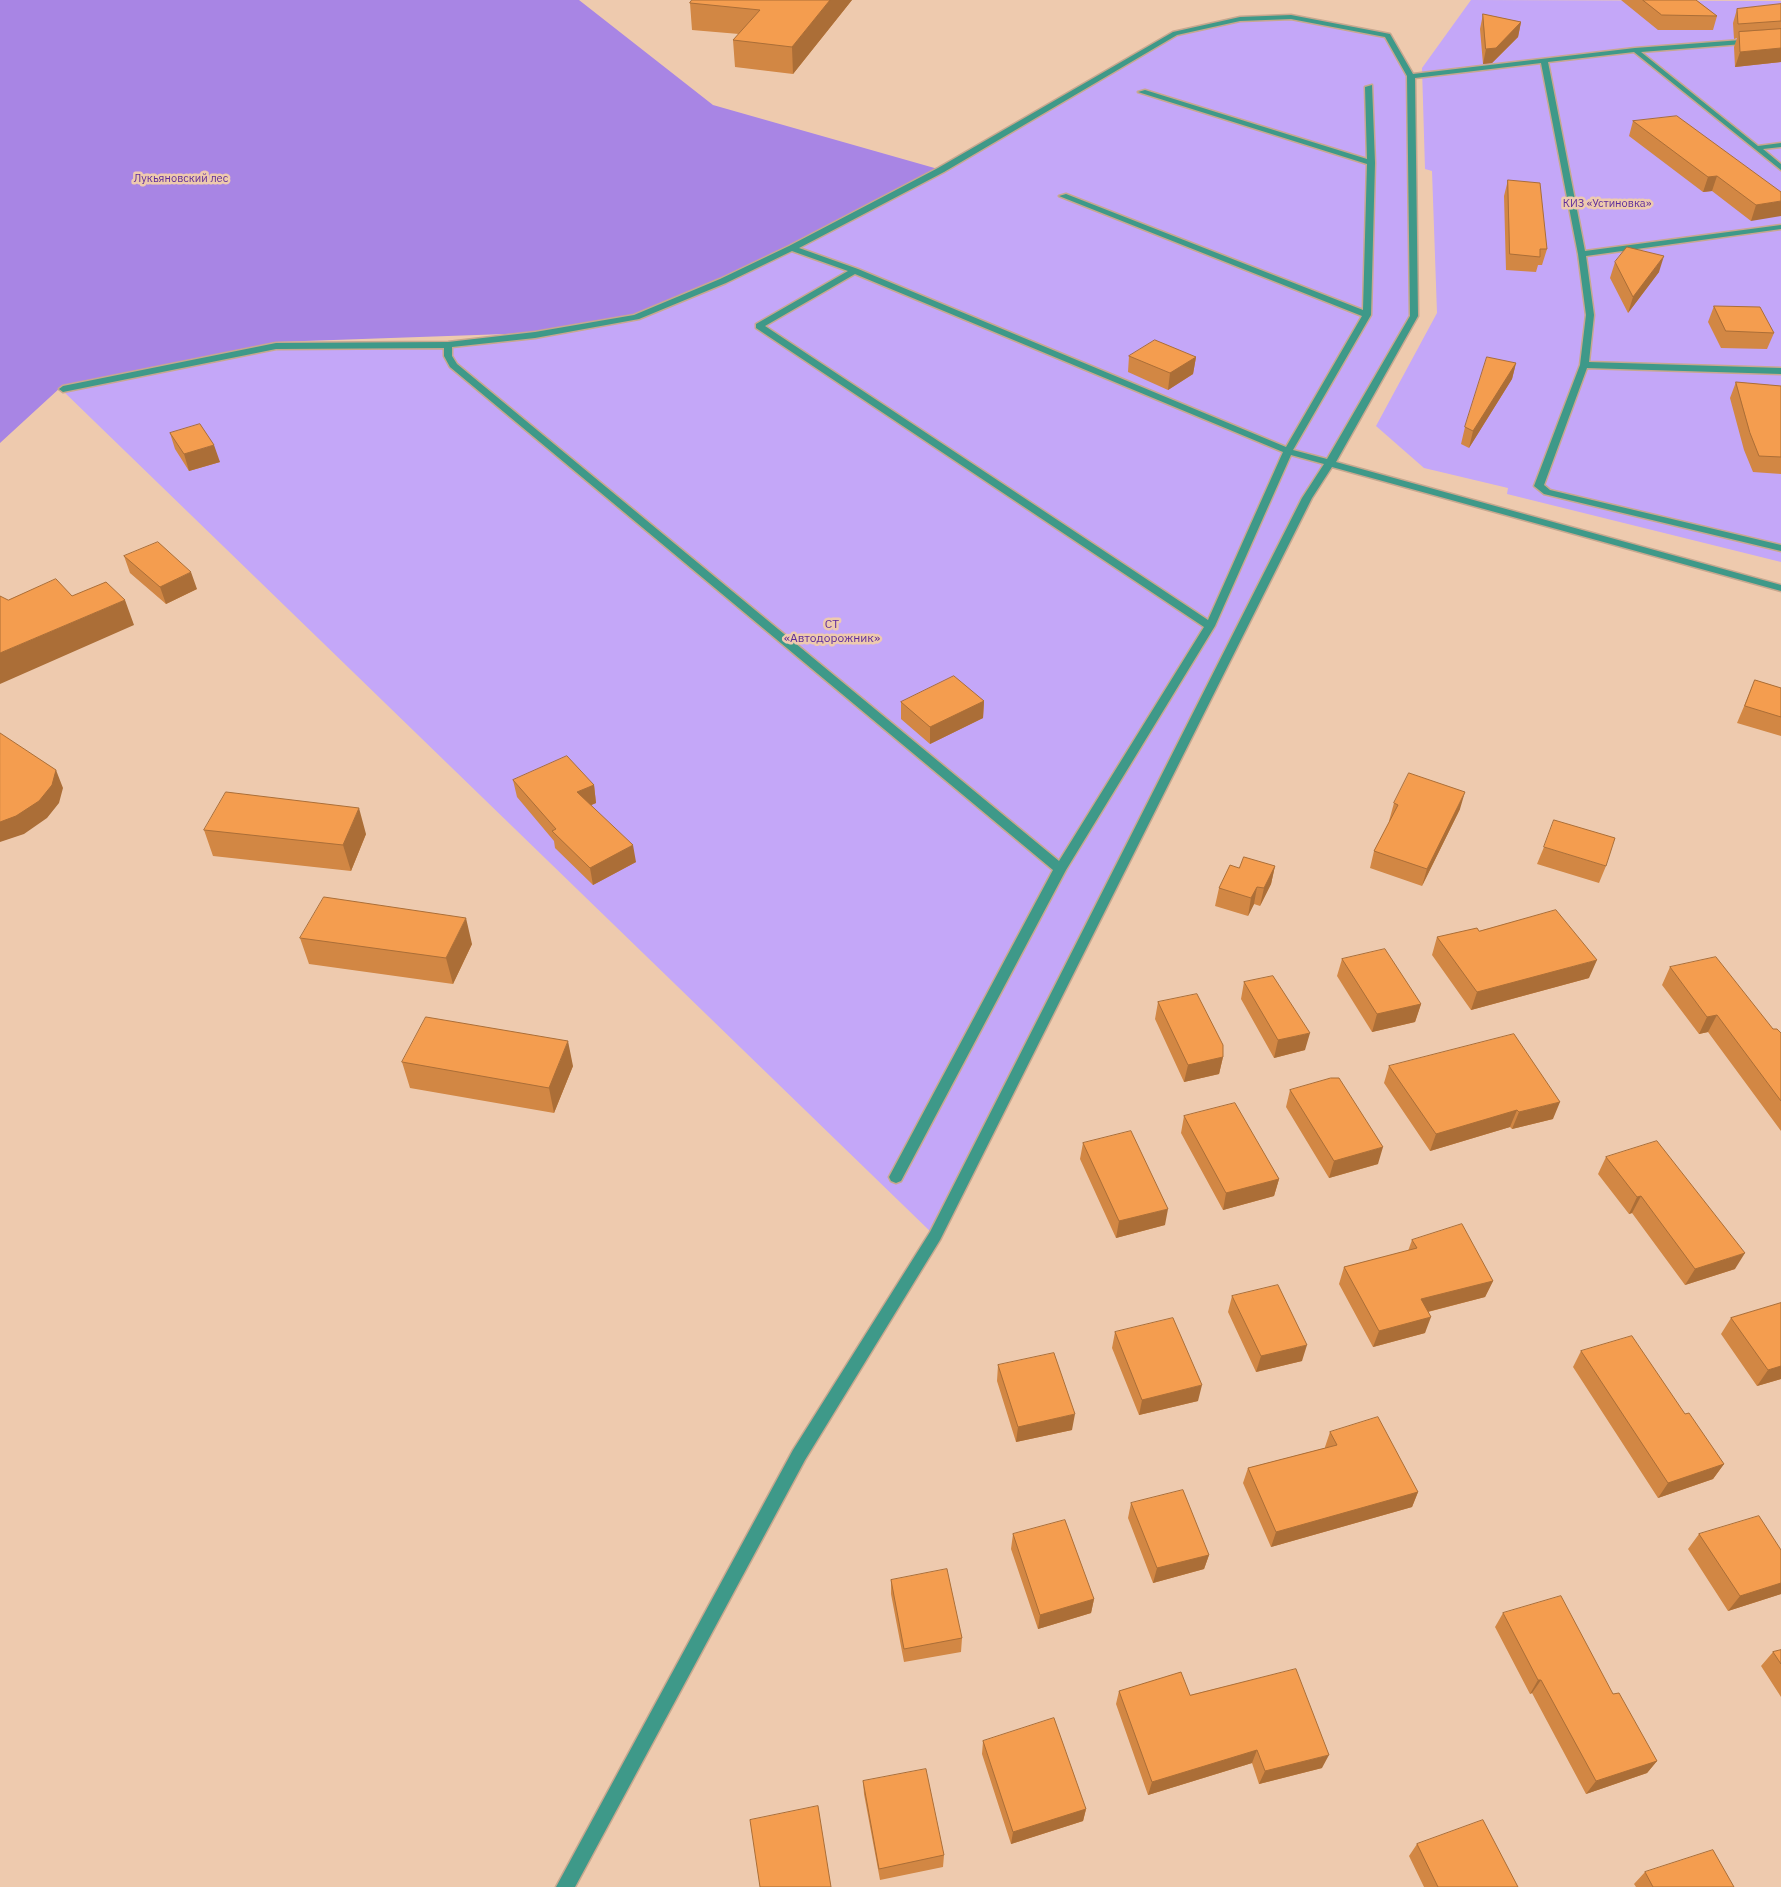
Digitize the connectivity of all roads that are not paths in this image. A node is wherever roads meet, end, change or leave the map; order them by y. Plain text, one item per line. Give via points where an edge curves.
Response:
1 (1781, 39) edge
2 (1635, 50) junction
3 (1544, 60) junction
4 (1411, 76) junction
5 (1370, 87) dead end
6 (1142, 92) dead end
7 (1781, 145) edge
8 (1756, 148) junction
9 (1371, 163) junction
10 (1781, 168) edge
11 (1063, 196) dead end
12 (1781, 227) edge
13 (792, 248) junction
14 (1582, 254) junction
15 (855, 271) junction
16 (1367, 315) junction
17 (448, 345) junction
18 (1584, 365) junction
19 (1781, 371) edge
20 (63, 389) dead end
21 (1288, 450) junction
22 (1330, 463) junction
23 (1781, 548) edge
24 (1781, 588) edge
25 (1210, 626) junction
26 (1060, 869) junction
27 (896, 1177) dead end
28 (565, 1887) edge

1 - 2 street
2 - 3 street
2 - 8 street
3 - 4 street
3 - 14 street
4 - 13 street via 1388,35 1291,18 1240,19 1175,33 941,170
4 - 22 street via 1414,316
5 - 9 street
6 - 9 street
7 - 8 street
8 - 10 street
9 - 16 street
11 - 16 street
12 - 14 street
13 - 15 street
13 - 17 street via 636,317 534,335
14 - 18 street via 1590,315
15 - 21 street
15 - 25 street via 759,326
16 - 21 street
17 - 20 street via 276,346
17 - 26 street via 448,356 453,365
18 - 19 street
18 - 23 street via 1539,486 1547,492
21 - 22 street
21 - 25 street
22 - 24 street
22 - 28 street via 1307,498 934,1236 799,1455
25 - 26 street
26 - 27 street

